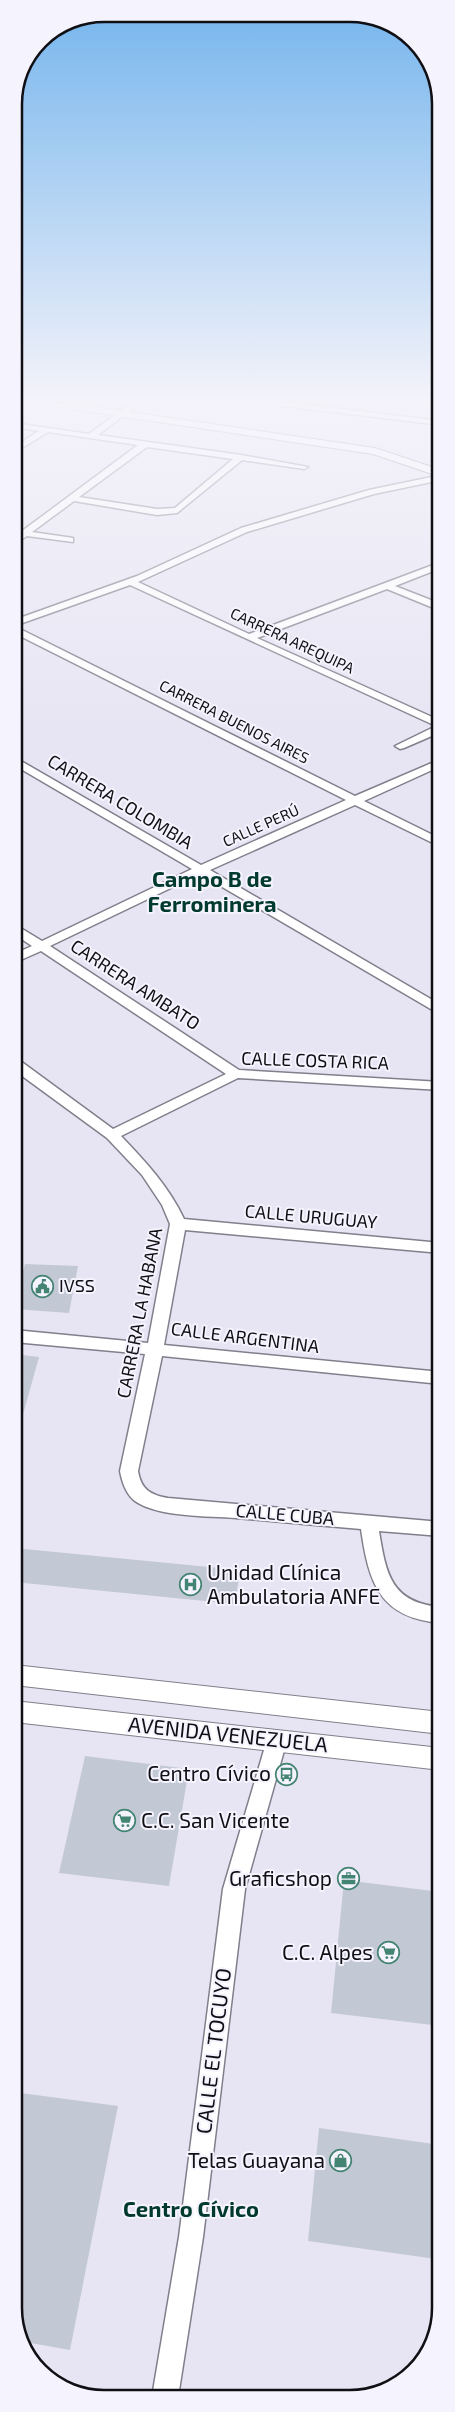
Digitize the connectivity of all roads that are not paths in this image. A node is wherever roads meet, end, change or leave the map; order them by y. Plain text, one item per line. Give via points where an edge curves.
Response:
1 (48, 516) edge
2 (293, 516) edge
3 (25, 533) joint
4 (70, 540) dead end
5 (432, 569) edge
6 (131, 582) junction
7 (388, 586) junction
8 (432, 604) edge
9 (23, 620) edge
10 (23, 632) edge
11 (249, 638) junction
12 (432, 722) edge
13 (432, 730) edge
14 (400, 746) dead end
15 (23, 765) edge
16 (432, 766) edge
17 (357, 800) junction
18 (432, 839) edge
19 (200, 870) junction
20 (23, 934) edge
21 (40, 946) junction
22 (23, 955) edge
23 (432, 1006) edge
24 (23, 1069) edge
25 (236, 1074) junction
26 (432, 1085) edge
27 (112, 1135) junction
28 (178, 1224) junction
29 (432, 1247) edge
30 (22, 1337) edge
31 (155, 1348) junction
32 (432, 1377) edge
33 (133, 1490) joint
34 (369, 1522) junction
35 (432, 1528) edge
36 (432, 1614) edge
37 (22, 1676) edge
38 (22, 1712) edge
39 (432, 1721) edge
40 (278, 1740) junction
41 (432, 1758) edge
42 (166, 2390) edge

1 - 3 street
2 - 6 street via 244,530
3 - 4 street
5 - 7 street
6 - 9 street
6 - 11 street, CARRERA AREQUIPA
7 - 8 street
7 - 11 street
10 - 17 street, CARRERA BUENOS AIRES
11 - 12 street, CARRERA AREQUIPA
13 - 14 street
15 - 19 street, CARRERA COLOMBIA
16 - 17 street, CALLE PERÚ
17 - 18 street, CARRERA BUENOS AIRES
17 - 19 street, CALLE PERÚ
19 - 21 street, CALLE PERÚ
19 - 23 street, CARRERA COLOMBIA
20 - 21 street, CARRERA AMBATO
21 - 22 street, CALLE PERÚ
21 - 25 street, CARRERA AMBATO
24 - 27 street, CARRERA LA HABANA
25 - 26 street, CALLE COSTA RICA
25 - 27 street, CALLE COSTA RICA
27 - 28 street, CARRERA LA HABANA via 147,1172 169,1204
28 - 29 street, CALLE URUGUAY
28 - 31 street, CARRERA LA HABANA
30 - 31 street, CALLE ARGENTINA
31 - 32 street, CALLE ARGENTINA
31 - 33 street, CARRERA LA HABANA via 129,1471
33 - 34 street, CALLE CUBA via 142,1498 160,1503
34 - 35 street, CALLE CUBA
34 - 36 street via 375,1555 390,1594 396,1602 414,1611
37 - 39 street, AVENIDA VENEZUELA
38 - 40 street, AVENIDA VENEZUELA
40 - 41 street, AVENIDA VENEZUELA
40 - 42 street, CALLE EL TOCUYO via 234,1889 191,2237

